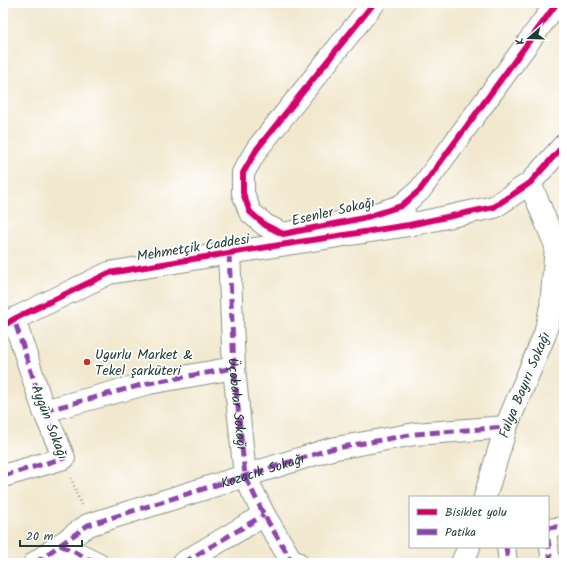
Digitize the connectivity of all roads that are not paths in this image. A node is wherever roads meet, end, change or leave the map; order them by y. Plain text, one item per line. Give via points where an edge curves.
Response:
1 (374, 3) edge
2 (557, 3) edge
3 (564, 144) edge
4 (530, 183) junction
5 (405, 216) junction
6 (556, 246) junction
7 (229, 253) junction
8 (564, 273) edge
9 (8, 322) edge
10 (234, 368) junction
11 (44, 411) junction
12 (506, 427) junction
13 (3, 476) edge
14 (245, 476) junction
15 (485, 496) edge
16 (264, 515) junction
17 (564, 526) edge
18 (549, 528) edge
19 (60, 545) junction
20 (549, 547) edge
21 (469, 548) edge
22 (506, 548) edge
23 (35, 563) edge
24 (97, 563) edge
25 (183, 563) edge
26 (298, 563) edge
27 (462, 563) edge
28 (508, 563) edge
29 (551, 563) edge

1 - 5 street, Esenler Sokağı via 257,149 244,173 243,193 250,212 265,225 283,234 364,218
2 - 5 street, Esenler Sokağı via 420,190
3 - 4 street, Mehmetçik Caddesi
4 - 5 street, Mehmetçik Caddesi via 494,207
4 - 6 street
5 - 7 street, Mehmetçik Caddesi
6 - 8 street
6 - 12 street, Fulya Bayırı Sokağı via 551,307 545,334
7 - 9 street, Mehmetçik Caddesi via 109,273
7 - 10 street, Üçobalar Sokağı
9 - 11 street, Aygün Sokağı
10 - 11 street via 150,383
10 - 14 street, Üçobalar Sokağı
11 - 13 street, Aygün Sokağı via 64,458
12 - 14 street, Kozacık Sokağı via 415,434 338,448
12 - 15 street, Fulya Bayırı Sokağı
14 - 16 street, Üçobalar Sokağı
14 - 19 street, Kozacık Sokağı via 88,524
16 - 25 street
16 - 26 street, Üçobalar Sokağı via 291,560
17 - 18 street
19 - 23 street, Kozacık Sokağı
19 - 24 street
20 - 29 street
21 - 27 street
22 - 28 street

